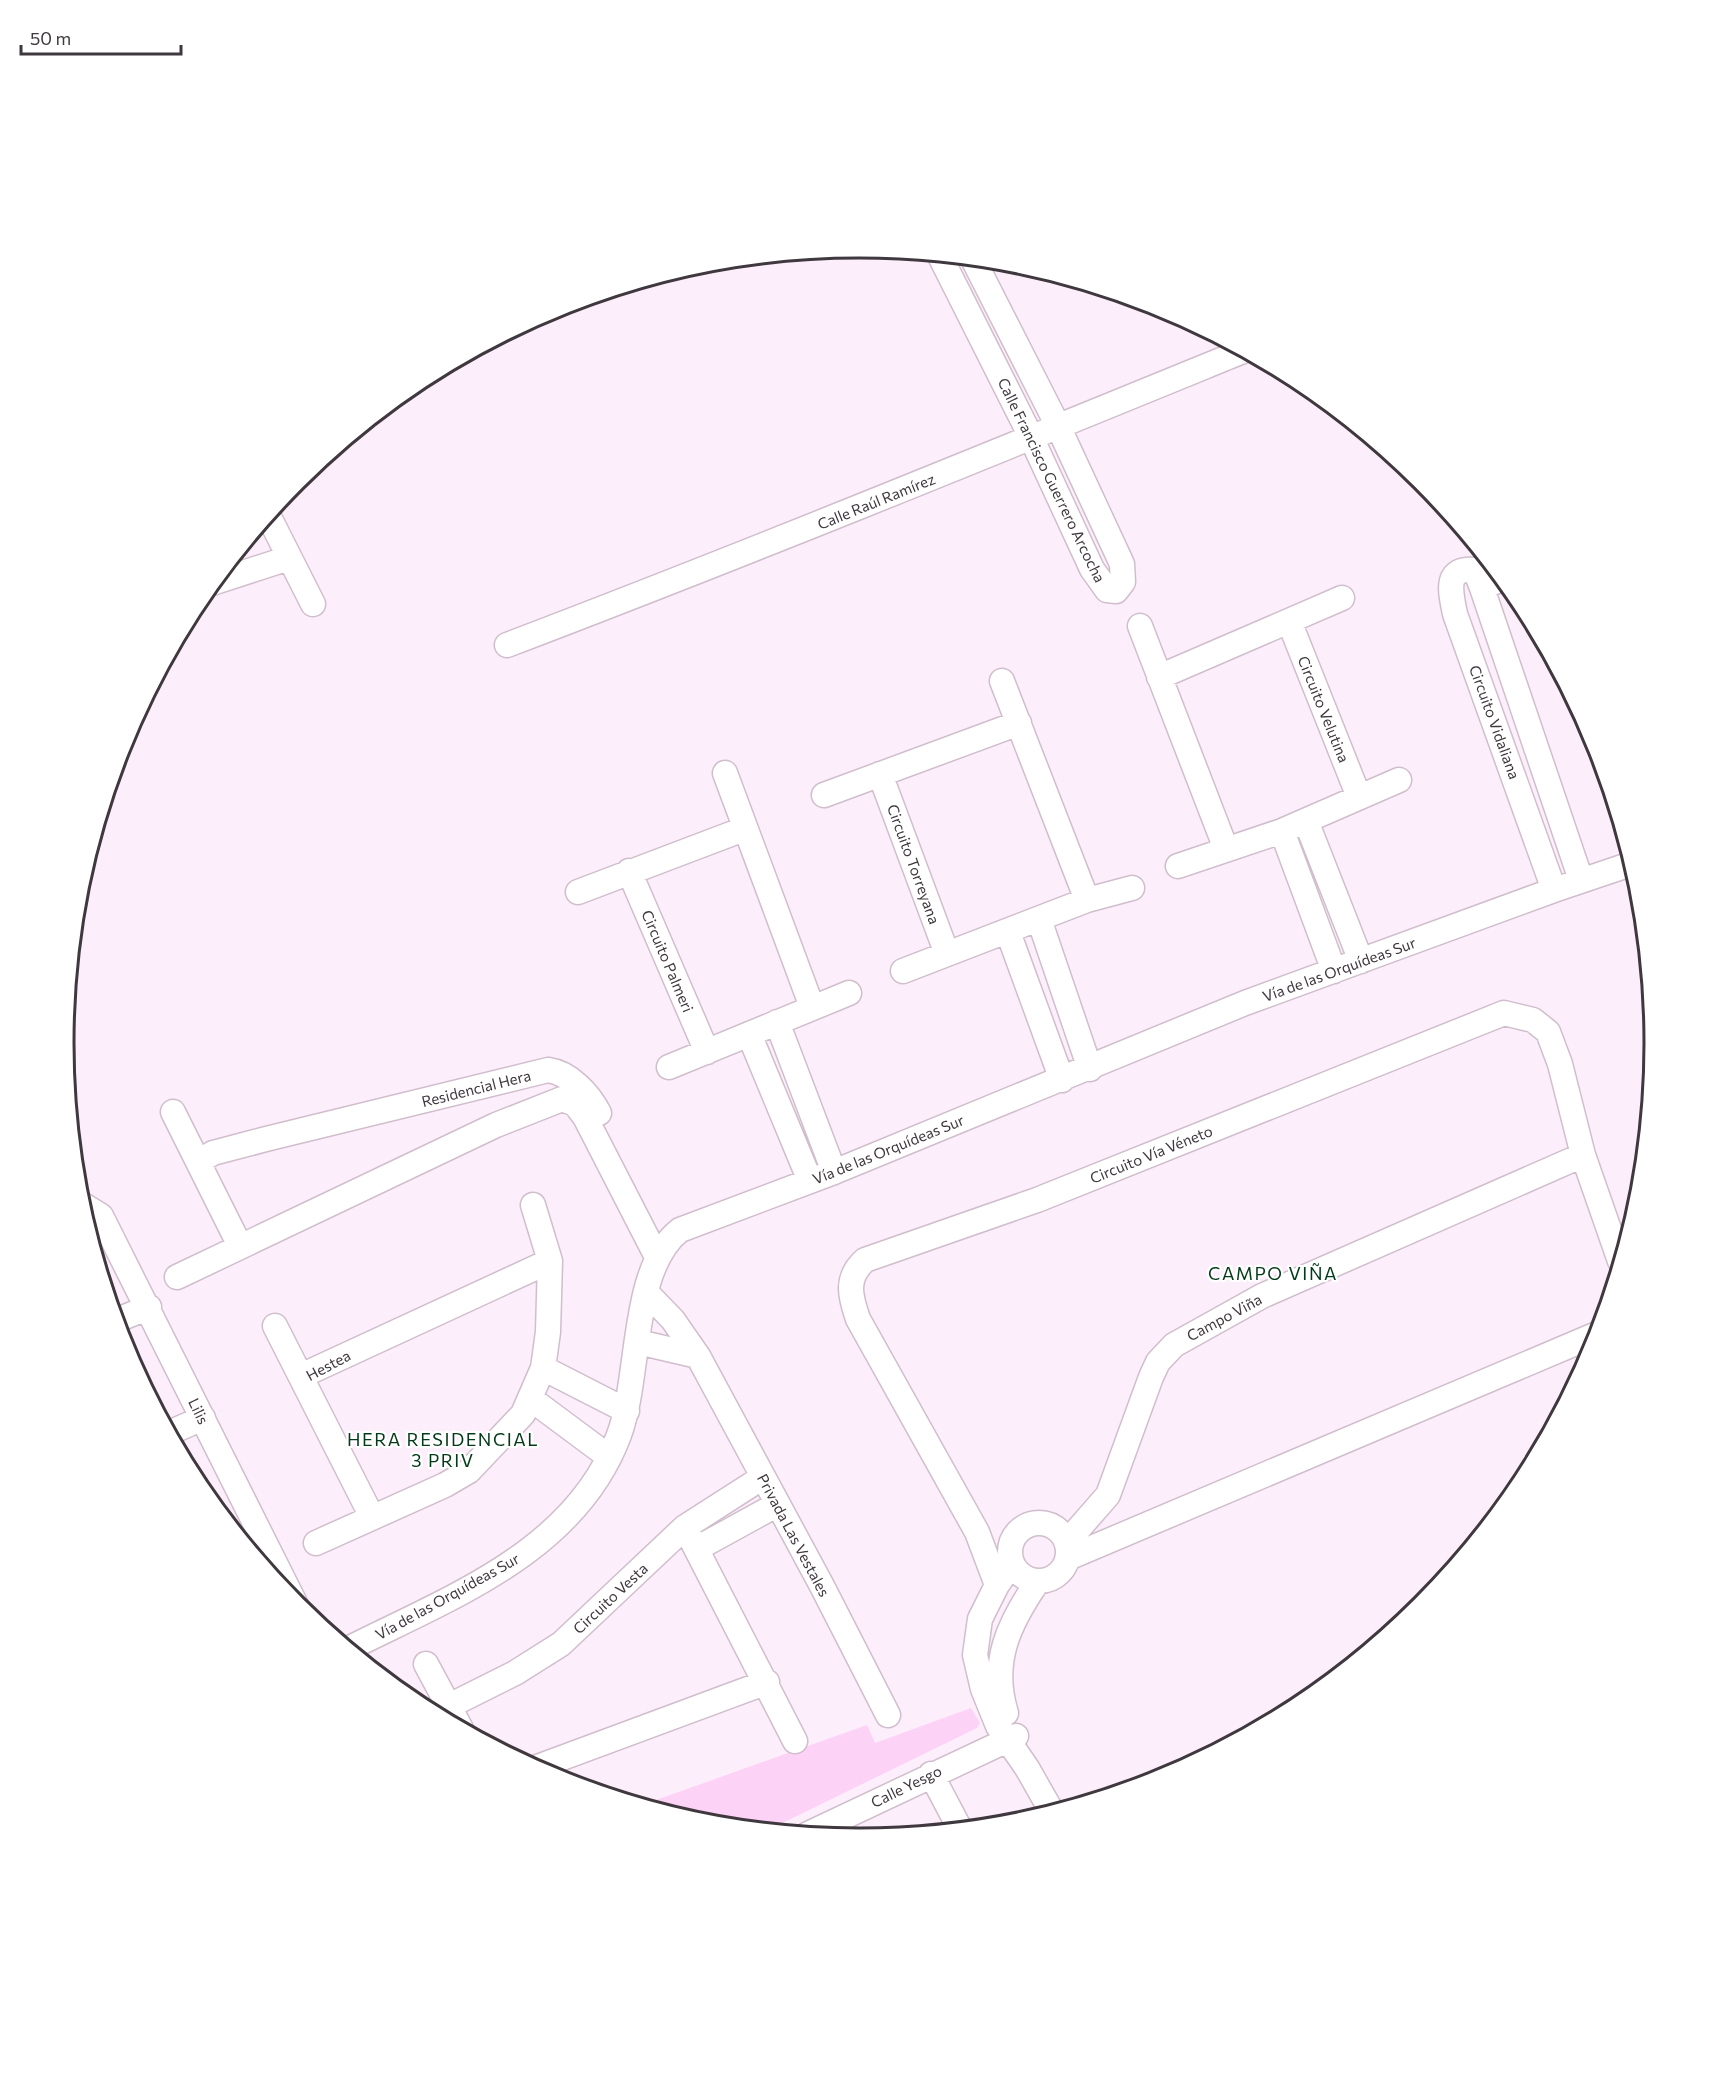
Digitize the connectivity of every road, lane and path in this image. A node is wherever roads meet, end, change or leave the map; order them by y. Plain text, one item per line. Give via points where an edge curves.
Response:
1 (944, 263) edge
2 (978, 268) edge
3 (1234, 355) edge
4 (1058, 426) junction
5 (1030, 435) junction
6 (271, 522) edge
7 (1111, 541) junction
8 (1086, 554) junction
9 (288, 558) junction
10 (1487, 575) edge
11 (227, 578) edge
12 (1342, 598) dead end
13 (313, 604) dead end
14 (1289, 621) junction
15 (1140, 626) dead end
16 (507, 645) dead end
17 (1159, 677) junction
18 (1002, 681) dead end
19 (1020, 723) junction
20 (725, 773) dead end
21 (880, 774) junction
22 (1399, 780) dead end
23 (824, 795) dead end
24 (1359, 796) junction
25 (1306, 821) junction
26 (744, 829) junction
27 (1282, 831) junction
28 (1226, 849) junction
29 (1178, 866) dead end
30 (1623, 867) edge
31 (629, 871) junction
32 (1581, 880) junction
33 (1132, 888) dead end
34 (1554, 890) junction
35 (578, 892) dead end
36 (1087, 900) junction
37 (1039, 919) junction
38 (1008, 932) junction
39 (947, 954) junction
40 (1361, 961) junction
41 (903, 971) dead end
42 (1334, 971) junction
43 (849, 993) dead end
44 (812, 1007) junction
45 (777, 1022) junction
46 (749, 1034) junction
47 (707, 1052) junction
48 (669, 1067) dead end
49 (1090, 1068) junction
50 (1062, 1080) junction
51 (484, 1087) junction
52 (173, 1112) dead end
53 (591, 1113) junction
54 (496, 1125) junction
55 (1583, 1155) junction
56 (198, 1162) junction
57 (834, 1172) junction
58 (810, 1180) junction
59 (533, 1205) dead end
60 (92, 1210) edge
61 (240, 1246) junction
62 (662, 1250) junction
63 (1616, 1250) edge
64 (550, 1261) junction
65 (177, 1276) dead end
66 (646, 1292) junction
67 (149, 1306) junction
68 (123, 1317) edge
69 (275, 1326) dead end
70 (1585, 1340) edge
71 (638, 1342) junction
72 (698, 1356) junction
73 (543, 1368) junction
74 (301, 1376) junction
75 (531, 1398) junction
76 (627, 1411) junction
77 (203, 1418) junction
78 (176, 1430) edge
79 (609, 1457) junction
80 (763, 1476) junction
81 (778, 1504) junction
82 (372, 1517) junction
83 (685, 1527) junction
84 (316, 1543) dead end
85 (256, 1545) edge
86 (698, 1548) junction
87 (1068, 1550) junction
88 (1012, 1563) junction
89 (1038, 1581) junction
90 (997, 1585) junction
91 (355, 1645) edge
92 (426, 1664) dead end
93 (767, 1682) junction
94 (449, 1706) junction
95 (888, 1715) dead end
96 (454, 1716) edge
97 (1011, 1738) junction
98 (795, 1741) dead end
99 (546, 1764) edge
100 (931, 1774) junction
101 (1048, 1805) edge
102 (957, 1822) edge
103 (825, 1827) edge

1 - 5 street, Calle Francisco Guerrero Arcocha
2 - 4 street, Calle Francisco Guerrero Arcocha
3 - 4 street, Calle Raúl Ramírez
4 - 5 street, Calle Raúl Ramírez
4 - 7 street, Calle Francisco Guerrero Arcocha
5 - 8 street, Calle Francisco Guerrero Arcocha
5 - 16 street, Calle Raúl Ramírez via 919,485
6 - 9 street
7 - 8 street
7 - 8 street, Calle Francisco Guerrero Arcocha via 1124,574 1122,586 1116,591 1107,590 1100,583
9 - 11 street
9 - 13 street
10 - 32 street, Circuito Vidaliana
10 - 34 street, Circuito Vidaliana via 1465,570 1452,579 1450,591
12 - 14 street
14 - 17 street
14 - 24 street, Circuito Velutina
15 - 17 street
17 - 28 street
18 - 19 street
19 - 21 street
19 - 36 street
20 - 26 street
21 - 23 street
21 - 39 street, Circuito Torreyana
22 - 24 street
24 - 25 street
25 - 27 street
25 - 40 street
26 - 31 street
26 - 44 street
27 - 28 street
27 - 42 street
28 - 29 street
30 - 32 street, Vía de las Orquídeas Sur
31 - 35 street
31 - 47 street, Circuito Palmeri
32 - 34 street, Vía de las Orquídeas Sur
33 - 36 street
34 - 40 street, Vía de las Orquídeas Sur
36 - 37 street
37 - 38 street
37 - 49 street
38 - 39 street
38 - 50 street
39 - 41 street
40 - 42 street, Vía de las Orquídeas Sur
42 - 49 street, Vía de las Orquídeas Sur
43 - 44 street
44 - 45 street
45 - 46 street
45 - 57 street
46 - 47 street
46 - 58 street
47 - 48 street
49 - 50 street, Vía de las Orquídeas Sur
50 - 57 street, Vía de las Orquídeas Sur
51 - 53 street, Residencial Hera via 553,1071 580,1088
51 - 54 street
51 - 56 street, Residencial Hera via 213,1153
52 - 56 street
53 - 54 street, Residencial Hera via 557,1100
53 - 62 street, Residencial Hera
54 - 61 street, Residencial Hera
55 - 63 street, Circuito Vía Véneto
55 - 87 street, Campo Viña via 1262,1296 1174,1345 1150,1377 1108,1495
55 - 90 street, Circuito Vía Véneto via 1548,1032 1533,1020 1504,1013 1036,1200 865,1260 850,1284 858,1319 977,1532
56 - 61 street
57 - 58 street, Vía de las Orquídeas Sur
58 - 62 street, Vía de las Orquídeas Sur via 690,1225
59 - 64 street
60 - 67 street, Lilis via 101,1216
61 - 65 street, Residencial Hera
62 - 66 street, Vía de las Orquídeas Sur
64 - 73 street
64 - 74 street, Hestea
66 - 71 street, Vía de las Orquídeas Sur
66 - 72 street, Privada Las Vestales via 674,1320
67 - 68 street
67 - 77 street, Lilis
69 - 74 street
70 - 87 street
71 - 72 street
71 - 76 street, Vía de las Orquídeas Sur
72 - 80 street, Privada Las Vestales
73 - 75 street
73 - 76 street
74 - 82 street, Hestea
75 - 79 street
75 - 82 street via 509,1431 469,1471
76 - 79 street, Vía de las Orquídeas Sur
77 - 78 street
77 - 85 street, Lilis
79 - 91 street, Vía de las Orquídeas Sur via 574,1510 548,1538 500,1571
80 - 81 street, Privada Las Vestales
80 - 83 street, Circuito Vesta
81 - 86 street
81 - 95 street, Privada Las Vestales
82 - 84 street
83 - 86 street
83 - 94 street, Circuito Vesta via 561,1644 515,1673
86 - 93 street
87 - 88 street via 1053,1526 1031,1523 1014,1536 1010,1546
87 - 89 street via 1058,1575
88 - 89 street via 1022,1576
88 - 90 street
89 - 97 street via 1019,1609 1000,1664 1000,1693
90 - 97 street via 980,1619 975,1655 983,1689
92 - 94 street
93 - 98 street
93 - 99 street
94 - 96 street
97 - 100 street, Calle Yesgo
97 - 101 street
100 - 102 street
100 - 103 street, Calle Yesgo

